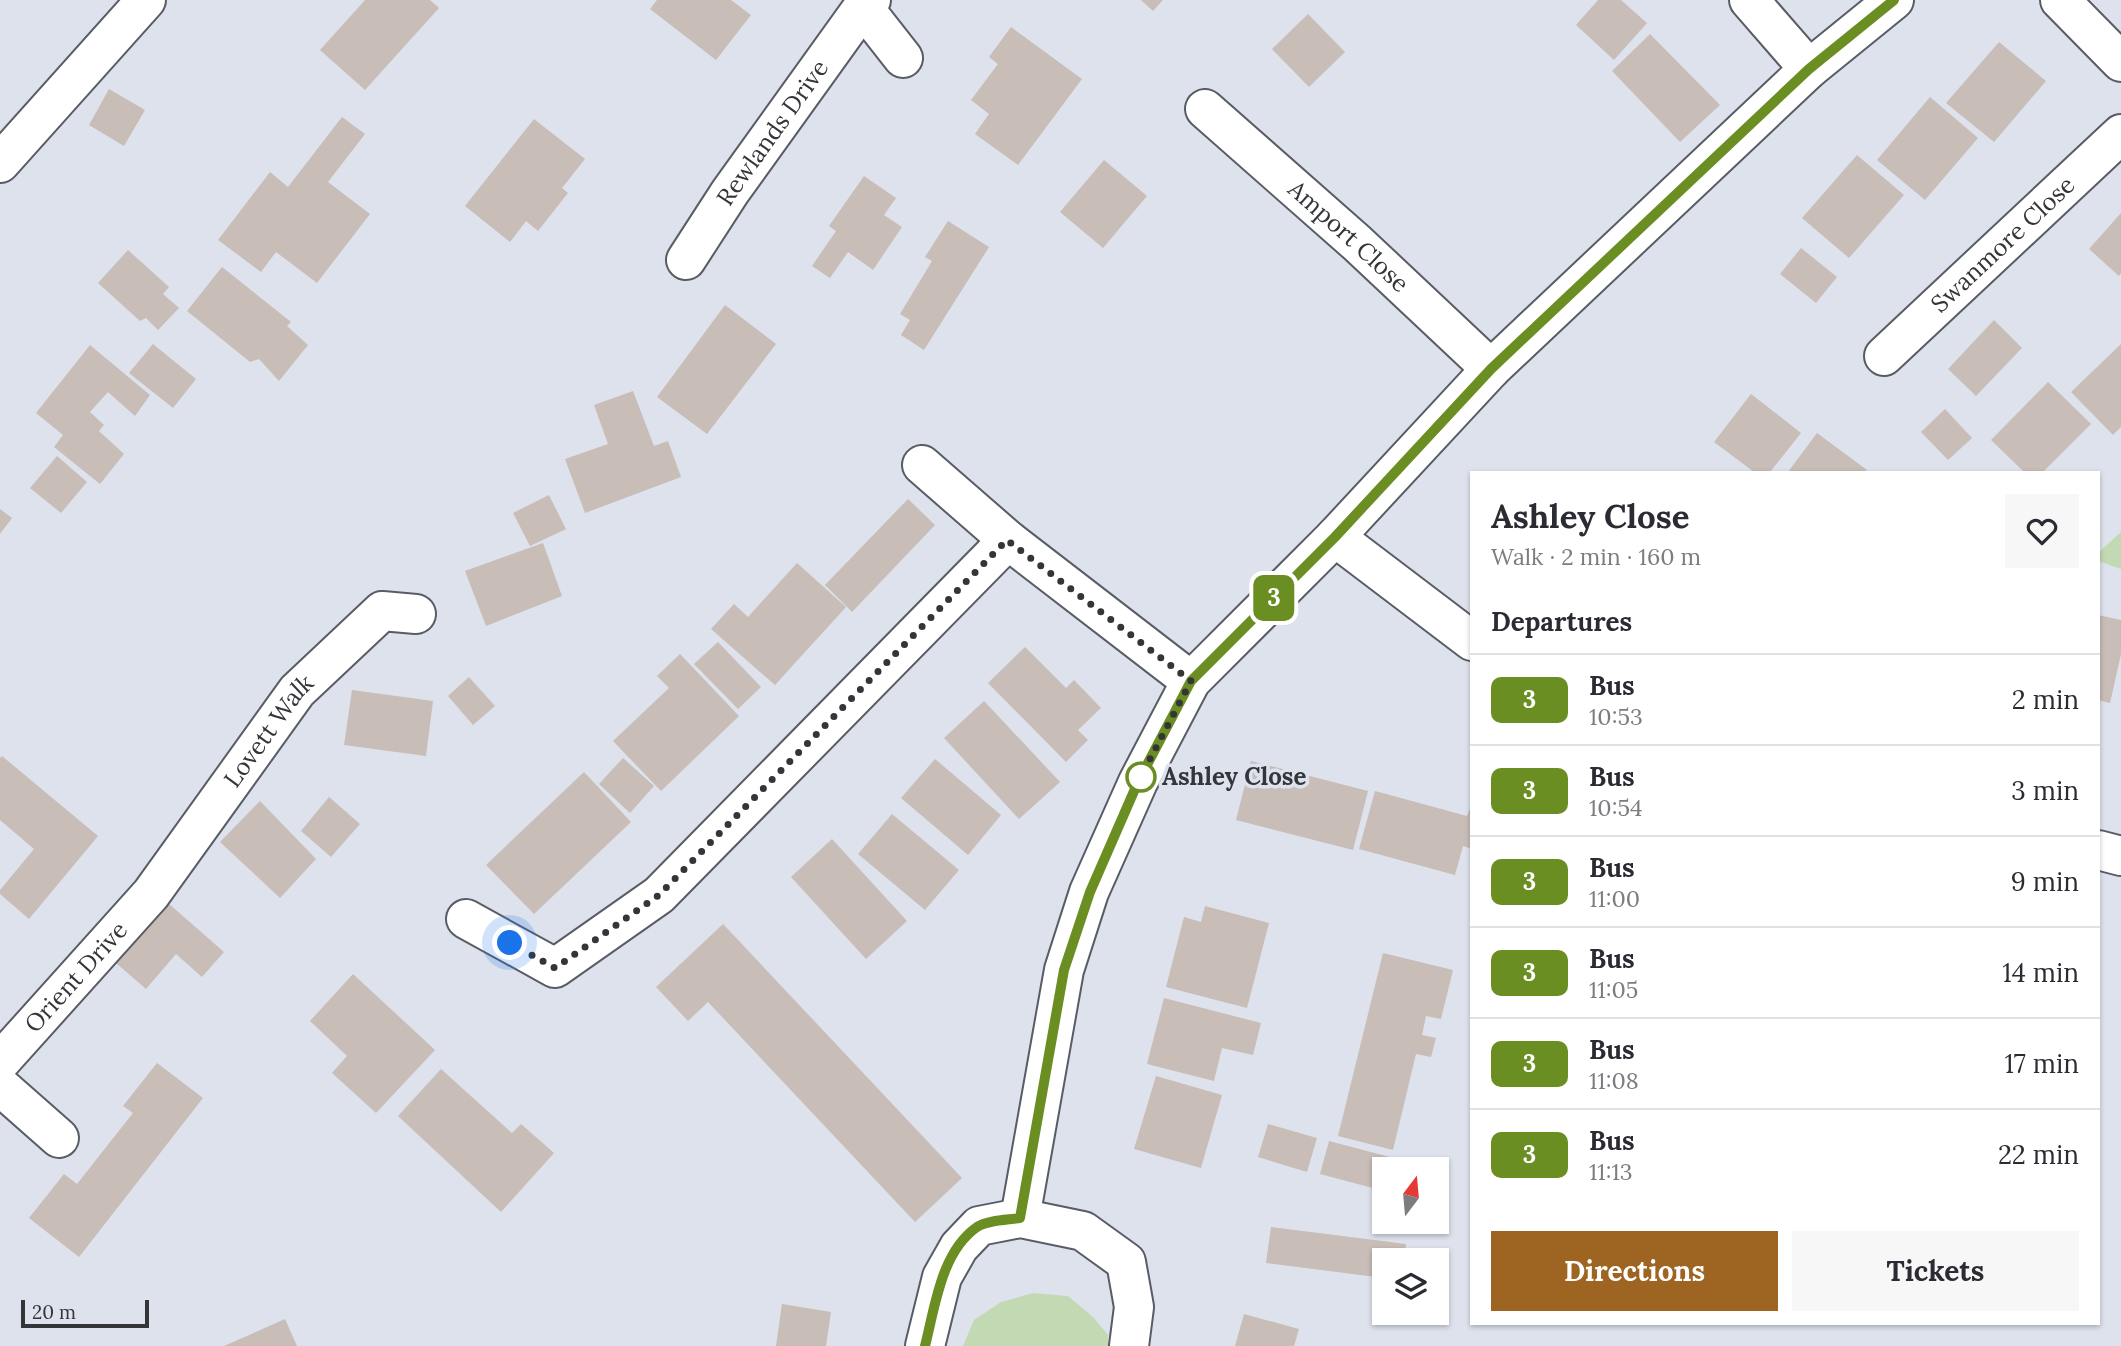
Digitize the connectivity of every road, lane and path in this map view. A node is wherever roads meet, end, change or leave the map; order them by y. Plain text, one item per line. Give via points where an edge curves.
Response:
1 (146, 0) edge
2 (1749, 0) edge
3 (1894, 0) edge
4 (2060, 0) edge
5 (867, 4) edge
6 (903, 58) dead end
7 (2121, 62) edge
8 (1809, 69) junction
9 (1205, 109) dead end
10 (2121, 134) edge
11 (0, 163) edge
12 (686, 260) dead end
13 (1884, 356) dead end
14 (1491, 369) junction
15 (922, 465) dead end
16 (1335, 537) junction
17 (1007, 540) junction
18 (416, 614) dead end
19 (1470, 639) edge
20 (1191, 681) junction
21 (2100, 851) edge
22 (2121, 856) edge
23 (151, 894) joint
24 (466, 919) dead end
25 (0, 1062) edge
26 (0, 1086) edge
27 (59, 1139) dead end
28 (1020, 1218) junction
29 (925, 1346) edge
30 (1129, 1346) edge

1 - 11 street
2 - 8 street
3 - 8 street
4 - 7 street
5 - 6 street, Rewlands Drive
5 - 12 street, Rewlands Drive
8 - 14 street
9 - 14 street, Amport Close
10 - 13 street, Swanmore Close
14 - 16 street
15 - 17 street
16 - 19 street
16 - 20 street
17 - 20 street
17 - 24 street via 659,895 555,968
18 - 23 street, Lovett Walk via 382,611 297,691
20 - 28 street via 1138,782 1090,892 1064,970
21 - 22 street
23 - 25 street, Orient Drive
26 - 27 street
28 - 29 street via 979,1226 959,1247 942,1276
28 - 30 street via 1083,1231 1126,1262 1133,1307

